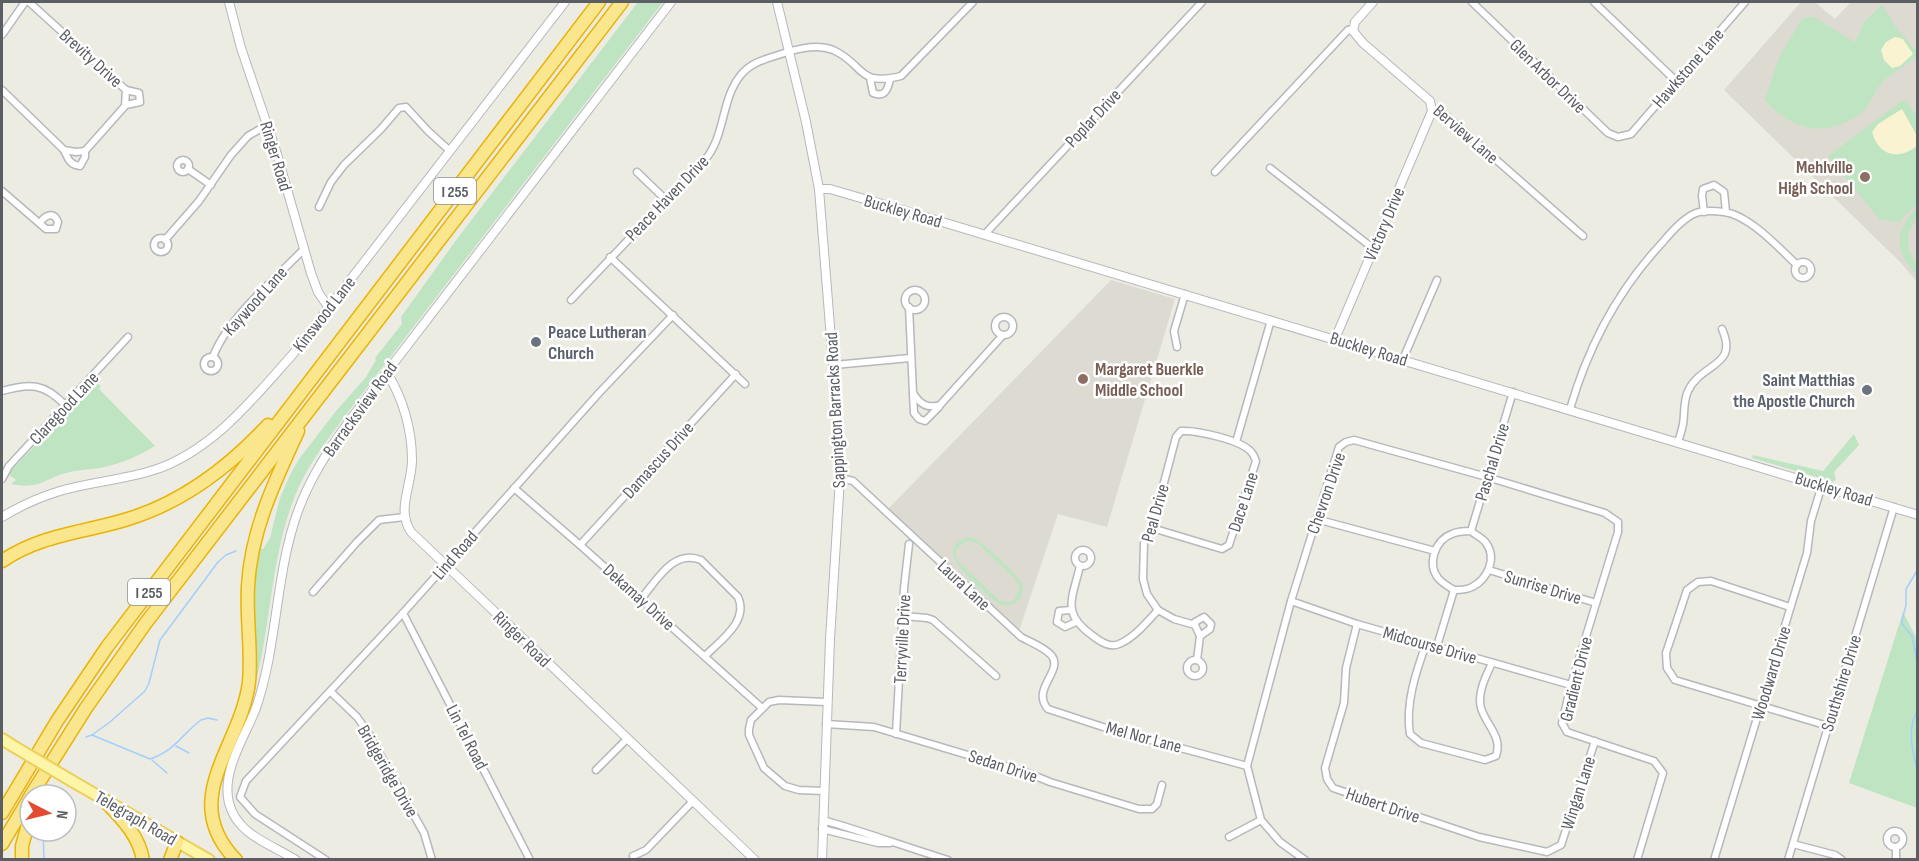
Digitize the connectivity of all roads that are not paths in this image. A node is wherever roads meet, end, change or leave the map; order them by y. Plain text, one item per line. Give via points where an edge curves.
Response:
1 (27, 2) edge
2 (229, 2) edge
3 (565, 2) edge
4 (599, 2) edge
5 (622, 2) edge
6 (671, 2) edge
7 (777, 2) edge
8 (973, 2) edge
9 (1202, 2) edge
10 (1373, 2) edge
11 (1472, 2) edge
12 (1594, 2) edge
13 (1745, 2) edge
14 (1353, 29) junction
15 (2, 35) edge
16 (789, 51) junction
17 (870, 78) junction
18 (890, 79) junction
19 (1677, 82) junction
20 (2, 90) edge
21 (126, 90) junction
22 (126, 105) junction
23 (1432, 109) junction
24 (267, 125) junction
25 (1631, 134) joint
26 (64, 150) junction
27 (85, 151) junction
28 (450, 151) junction
29 (1270, 168) dead end
30 (188, 169) dead end
31 (638, 172) dead end
32 (1215, 172) dead end
33 (211, 185) junction
34 (819, 189) junction
35 (2, 191) edge
36 (666, 200) junction
37 (319, 207) dead end
38 (1704, 212) junction
39 (1726, 212) junction
40 (40, 223) dead end
41 (984, 235) junction
42 (1583, 236) dead end
43 (165, 240) dead end
44 (304, 249) junction
45 (1374, 249) junction
46 (610, 257) junction
47 (1797, 265) dead end
48 (1437, 280) dead end
49 (1185, 294) junction
50 (571, 300) dead end
51 (909, 307) dead end
52 (329, 308) junction
53 (673, 315) junction
54 (1271, 320) junction
55 (1722, 329) dead end
56 (1003, 335) dead end
57 (128, 337) dead end
58 (1335, 339) junction
59 (1178, 347) dead end
60 (213, 357) dead end
61 (910, 357) junction
62 (1403, 359) junction
63 (834, 365) junction
64 (387, 373) junction
65 (735, 374) junction
66 (310, 380) junction
67 (745, 384) dead end
68 (2, 391) edge
69 (1513, 392) junction
70 (913, 393) junction
71 (64, 405) junction
72 (940, 405) junction
73 (1570, 409) junction
74 (308, 410) junction
75 (1236, 442) junction
76 (1678, 442) junction
77 (1487, 477) junction
78 (840, 478) junction
79 (2, 479) edge
80 (1822, 485) junction
81 (514, 488) junction
82 (1894, 507) junction
83 (1917, 515) edge
84 (2, 517) edge
85 (405, 517) junction
86 (1316, 519) junction
87 (1618, 522) joint
88 (1152, 528) junction
89 (1471, 531) junction
90 (909, 544) dead end
91 (580, 545) junction
92 (1435, 551) junction
93 (2, 561) edge
94 (445, 566) junction
95 (1080, 566) dead end
96 (1489, 570) junction
97 (1454, 590) junction
98 (313, 592) dead end
99 (641, 599) junction
100 (1291, 601) junction
101 (1596, 603) junction
102 (1791, 608) junction
103 (1071, 610) junction
104 (1158, 610) junction
105 (404, 613) junction
106 (903, 616) junction
107 (1076, 622) junction
108 (1357, 624) junction
109 (1195, 625) junction
110 (1200, 636) junction
111 (1425, 644) junction
112 (1437, 646) junction
113 (705, 656) junction
114 (1197, 660) dead end
115 (1492, 663) junction
116 (996, 676) dead end
117 (1571, 685) junction
118 (331, 692) junction
119 (827, 702) junction
120 (1043, 703) joint
121 (1761, 705) junction
122 (762, 708) junction
123 (826, 724) junction
124 (1828, 726) junction
125 (896, 734) junction
126 (2, 739) edge
127 (627, 739) junction
128 (1595, 741) junction
129 (1247, 766) junction
130 (47, 770) junction
131 (596, 770) dead end
132 (38, 783) edge
133 (42, 783) edge
134 (1162, 785) dead end
135 (824, 791) junction
136 (105, 801) junction
137 (693, 801) junction
138 (2, 813) edge
139 (18, 817) edge
140 (1262, 820) junction
141 (823, 824) junction
142 (1229, 837) dead end
143 (177, 842) junction
144 (23, 843) edge
145 (2, 844) edge
146 (1792, 844) junction
147 (1561, 845) joint
148 (1896, 847) dead end
149 (633, 856) dead end
150 (21, 860) edge
151 (143, 860) edge
152 (170, 860) edge
153 (209, 860) edge
154 (236, 860) edge
155 (296, 860) edge
156 (326, 860) edge
157 (432, 860) edge
158 (530, 860) edge
159 (755, 860) edge
160 (822, 860) edge
161 (948, 860) edge
162 (1305, 860) edge
163 (1637, 860) edge
164 (1714, 860) edge
165 (1788, 860) edge
166 (1842, 860) edge
167 (1896, 860) edge

1 - 15 street
1 - 21 street, Brevity Drive
2 - 24 street, Ringer Road
3 - 28 street, Kinswood Lane
4 - 66 highway, I 255
5 - 74 highway, I 255
6 - 64 street, Barracksview Road
7 - 16 street, Sappington Barracks Road
8 - 18 street via 910,68
9 - 41 street, Poplar Drive
10 - 14 street
11 - 25 street, Glen Arbor Drive via 1608,133
12 - 19 street
13 - 19 street, Hawkstone Lane
14 - 23 street, Berview Lane via 1363,43 1430,101
14 - 32 street via 1323,55
16 - 17 street, Peace Haven Drive via 811,47 832,50
16 - 34 street, Sappington Barracks Road
16 - 36 street, Peace Haven Drive via 756,62 740,75 716,145
17 - 18 street
17 - 18 street, Peace Haven Drive via 873,93 878,95 887,91
19 - 25 street, Hawkstone Lane
20 - 26 street
21 - 22 street, Brevity Drive
21 - 22 street, Brevity Drive via 139,93 141,98 140,102
22 - 27 street, Brevity Drive
23 - 42 street, Berview Lane via 1443,113
23 - 45 street, Victory Drive
24 - 33 street via 248,136
24 - 44 street, Ringer Road
26 - 27 street
26 - 27 street, Brevity Drive via 69,162 80,166
28 - 37 street via 410,111 399,108 344,165
28 - 52 street, Kinswood Lane
29 - 45 street
30 - 33 street
31 - 36 street
33 - 43 street
34 - 41 street, Buckley Road via 841,192
34 - 63 street, Sappington Barracks Road
35 - 40 street
36 - 46 street, Peace Haven Drive
38 - 39 street
38 - 39 street via 1704,189 1714,185 1724,192
38 - 73 street via 1696,213 1674,229 1628,284 1607,316 1584,365
39 - 47 street via 1755,227
41 - 49 street, Buckley Road
44 - 52 street, Ringer Road via 318,292
44 - 60 street, Kaywood Lane via 229,328
45 - 58 street, Victory Drive
46 - 50 street, Peace Haven Drive
46 - 53 street
48 - 62 street
49 - 54 street, Buckley Road
49 - 59 street via 1174,331
51 - 61 street
52 - 84 street, Kinswood Lane via 256,394 211,438 183,457 126,478 62,490
53 - 65 street
53 - 81 street, Lind Road
54 - 58 street, Buckley Road
54 - 75 street
55 - 76 street via 1727,352 1689,390
56 - 72 street
57 - 71 street, Claregood Lane
58 - 62 street, Buckley Road
61 - 63 street
61 - 70 street
62 - 69 street, Buckley Road
63 - 78 street, Sappington Barracks Road
64 - 85 street via 402,402 412,447
64 - 155 street, Barracksview Road via 322,460 297,512 261,692 228,777 229,803 239,824
65 - 67 street
65 - 91 street, Damascus Drive
66 - 93 highway via 240,454 190,491 129,519 43,540
66 - 138 highway, I 255 via 107,647
68 - 71 street via 36,386 52,392
69 - 73 street, Buckley Road
69 - 77 street, Paschal Drive
70 - 72 street via 920,403 933,408
70 - 72 street via 919,419 925,421
71 - 79 street, Claregood Lane
73 - 76 street, Buckley Road
74 - 130 highway, I 255 via 124,651
74 - 154 highway via 270,492 255,536 248,584 250,667 246,695 211,792 214,826
75 - 88 street, Peal Drive via 1180,431
75 - 88 street, Dace Lane via 1252,452 1256,461 1229,545 1222,549
76 - 80 street, Buckley Road
77 - 86 street, Chevron Drive via 1354,440 1339,447
77 - 87 street, Chevron Drive via 1605,513
77 - 89 street, Paschal Drive
78 - 119 street, Sappington Barracks Road
78 - 120 street, Laura Lane via 853,481 1021,637 1053,657 1054,667 1042,696
80 - 82 street, Buckley Road
80 - 102 street, Woodward Drive
81 - 91 street, Dekamay Drive
81 - 94 street, Lind Road
82 - 83 street, Buckley Road
82 - 124 street, Southshire Drive
85 - 94 street, Ringer Road via 416,538
85 - 98 street via 379,520
86 - 92 street
86 - 100 street, Chevron Drive
87 - 101 street, Gradient Drive
88 - 104 street, Peal Drive via 1144,543 1143,579
89 - 92 street via 1450,534
89 - 96 street via 1486,542 1492,558
90 - 106 street, Terryville Drive
91 - 99 street, Dekamay Drive
92 - 97 street via 1433,563 1438,578
94 - 105 street, Lind Road
94 - 127 street, Ringer Road
95 - 103 street
96 - 97 street via 1473,587
96 - 101 street, Sunrise Drive
97 - 112 street
99 - 113 street, Dekamay Drive
99 - 113 street via 675,560 701,560 741,604 740,618
100 - 108 street, Midcourse Drive
100 - 129 street, Chevron Drive
101 - 117 street, Gradient Drive
102 - 121 street, Woodward Drive
102 - 121 street via 1711,581 1698,582 1687,591 1666,653 1666,668 1676,680
103 - 107 street
103 - 107 street via 1059,611 1057,622 1065,627
104 - 107 street via 1127,641 1116,646 1103,644
104 - 109 street
105 - 118 street, Lind Road
105 - 158 street, Lin Tel Road
106 - 116 street via 933,620
106 - 125 street, Terryville Drive
108 - 111 street, Midcourse Drive
108 - 147 street, Hubert Drive via 1346,668 1344,703 1325,768 1333,788 1479,837 1546,852
109 - 110 street
109 - 110 street via 1204,617 1211,624
110 - 114 street
111 - 112 street, Midcourse Drive
111 - 115 street via 1414,677 1407,721 1410,734 1421,743 1485,760 1496,756 1499,748 1480,701
112 - 115 street, Midcourse Drive
113 - 122 street, Dekamay Drive
115 - 117 street, Midcourse Drive
117 - 128 street, Gradient Drive via 1564,729
118 - 156 street, Lind Road via 246,782 240,797 255,814
118 - 157 street, Bridgeridge Drive via 367,731 424,833
119 - 122 street via 779,700
119 - 123 street, Sappington Barracks Road
120 - 129 street, Mel Nor Lane via 1056,713
121 - 124 street
121 - 164 street, Woodward Drive
122 - 135 street via 751,720 749,735 764,768 791,789
123 - 125 street, Sedan Drive via 865,725
123 - 135 street, Sappington Barracks Road
124 - 146 street, Southshire Drive
125 - 134 street, Sedan Drive via 1139,809 1152,809 1157,804
126 - 136 main road, Telegraph Road, bridge
127 - 131 street
127 - 137 street, Ringer Road
128 - 147 street, Wingan Lane
128 - 163 street, Gradient Drive via 1654,761 1663,773
129 - 140 street
130 - 132 highway, I 255
130 - 133 highway
135 - 141 street, Sappington Barracks Road
136 - 143 main road, Telegraph Road
136 - 151 highway via 134,834
137 - 149 street via 646,850
137 - 159 street, Ringer Road
139 - 145 highway, I 255
140 - 142 street
140 - 162 street via 1280,842
141 - 160 street, Sappington Barracks Road
141 - 161 street via 878,843 894,843
143 - 152 highway
143 - 153 main road, Telegraph Road
144 - 150 highway
146 - 165 street, Southshire Drive
146 - 166 street
148 - 167 street

